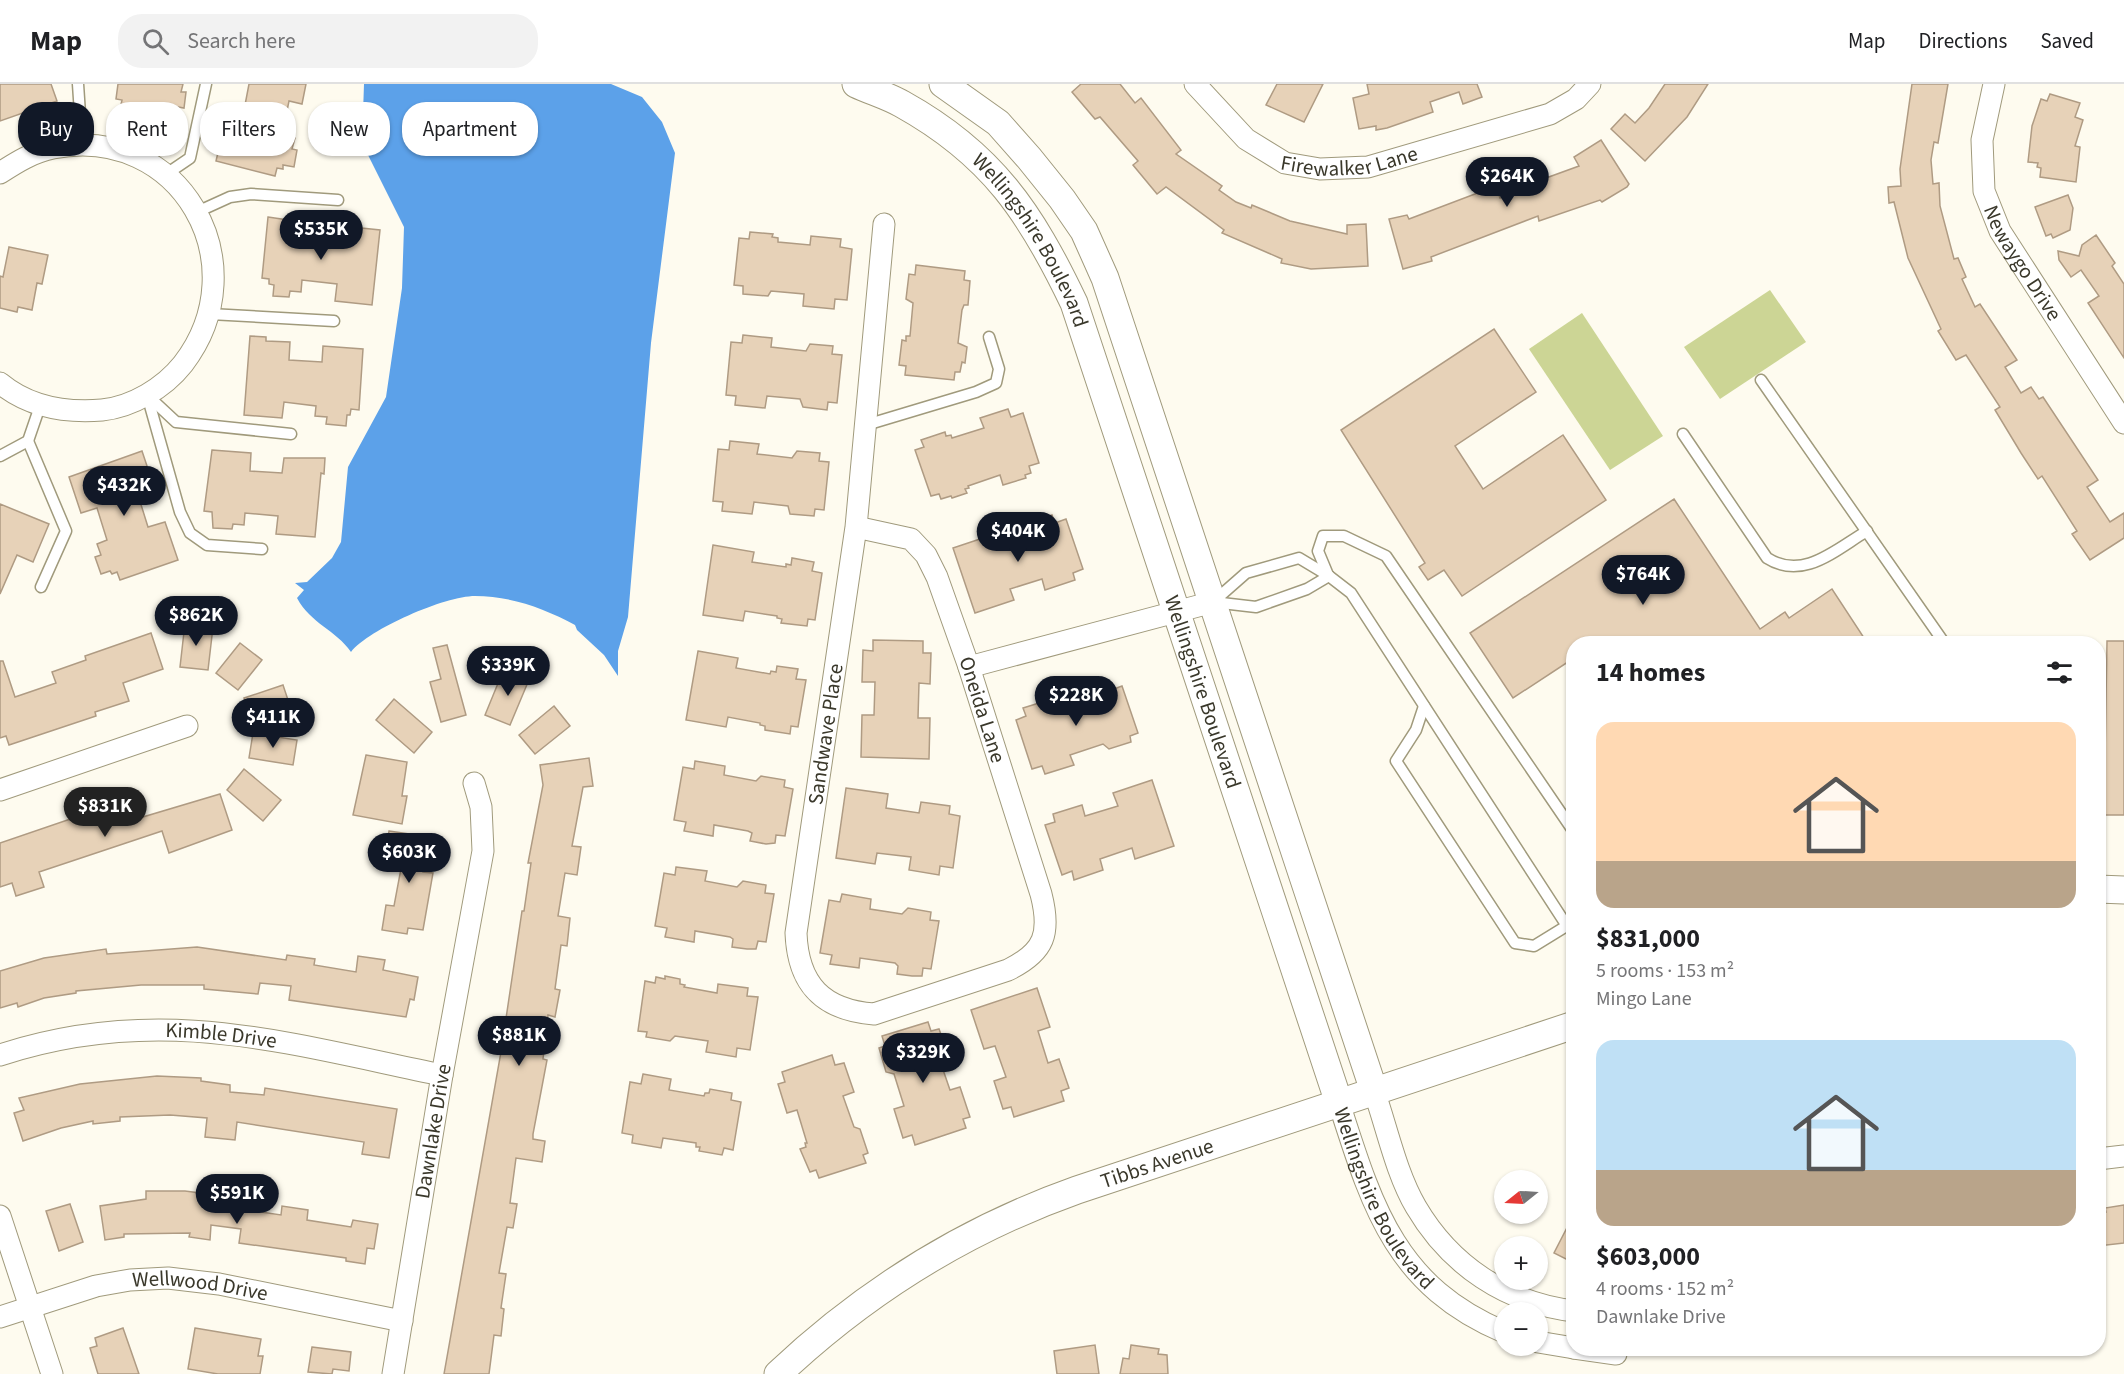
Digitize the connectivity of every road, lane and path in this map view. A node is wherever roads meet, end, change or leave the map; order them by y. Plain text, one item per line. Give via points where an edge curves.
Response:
1 (78, 84) edge
2 (206, 84) edge
3 (856, 84) edge
4 (942, 84) edge
5 (1196, 84) edge
6 (1590, 84) edge
7 (1994, 84) edge
8 (79, 102) edge
9 (94, 146) edge
10 (30, 156) edge
11 (0, 172) edge
12 (165, 175) junction
13 (338, 200) dead end
14 (197, 212) junction
15 (884, 224) dead end
16 (210, 314) junction
17 (334, 321) dead end
18 (989, 337) dead end
19 (1761, 380) dead end
20 (0, 383) edge
21 (147, 395) junction
22 (40, 406) junction
23 (2124, 423) edge
24 (866, 425) junction
25 (291, 434) dead end
26 (1683, 434) dead end
27 (28, 441) junction
28 (0, 456) edge
29 (856, 527) junction
30 (1867, 531) junction
31 (262, 549) dead end
32 (1329, 576) junction
33 (41, 587) dead end
34 (1213, 602) junction
35 (1177, 610) junction
36 (1939, 636) edge
37 (969, 667) junction
38 (1424, 706) junction
39 (187, 726) dead end
40 (474, 783) dead end
41 (0, 790) edge
42 (1566, 820) edge
43 (2106, 889) edge
44 (2124, 890) edge
45 (1566, 918) edge
46 (1566, 926) edge
47 (1043, 942) joint
48 (1566, 1028) edge
49 (0, 1055) edge
50 (442, 1075) junction
51 (1374, 1091) junction
52 (1339, 1103) junction
53 (2124, 1156) edge
54 (2106, 1158) edge
55 (0, 1216) edge
56 (30, 1307) junction
57 (1566, 1309) edge
58 (0, 1317) edge
59 (402, 1321) junction
60 (1494, 1327) edge
61 (1548, 1344) edge
62 (1566, 1347) edge
63 (52, 1374) edge
64 (393, 1374) edge
65 (778, 1374) edge

1 - 8 lane
2 - 12 lane via 190,158
3 - 35 street, Wellingshire Boulevard via 902,104 974,154 1007,187 1036,231 1074,303
4 - 34 street, Wellingshire Boulevard via 998,123 1062,198 1084,231 1105,278
5 - 6 street, Firewalker Lane via 1246,139 1285,163 1320,169 1368,167 1550,114 1576,99
7 - 23 street, Newaygo Drive via 1982,140 1984,190 2000,231
9 - 12 street via 140,158
10 - 11 street
12 - 14 street
13 - 14 lane via 251,194 230,197
14 - 16 street via 210,244 215,279
15 - 24 street, Sandwave Place
16 - 17 lane
16 - 21 street via 196,346 175,374
18 - 24 lane via 999,369 996,383
19 - 30 lane
20 - 22 street
21 - 22 street via 113,409 77,412
21 - 25 lane via 176,422
21 - 31 lane via 180,512 190,533 207,545
22 - 27 lane
24 - 29 street, Sandwave Place
26 - 30 lane via 1767,558 1779,566 1810,565
27 - 28 lane
27 - 33 lane via 66,531
29 - 37 street, Oneida Lane via 911,539 926,555
29 - 47 street, Sandwave Place via 796,933 804,974 813,990 830,1003 853,1012 874,1014 1008,970 1027,961
30 - 36 lane
32 - 34 lane via 1307,589 1256,607
32 - 34 lane via 1299,558 1246,573
32 - 38 lane via 1351,593
32 - 42 lane via 1318,551 1323,536 1344,536 1386,556
34 - 35 street
34 - 51 street, Wellingshire Boulevard
35 - 37 street
35 - 52 street, Wellingshire Boulevard
37 - 47 street, Oneida Lane via 1041,894 1046,927
38 - 45 lane
38 - 46 lane via 1416,730 1396,762 1515,943 1534,946
39 - 41 street
40 - 50 street, Dawnlake Drive via 481,807 483,851
43 - 44 street
48 - 51 street, Tibbs Avenue
49 - 50 street, Kimble Drive via 100,1032 186,1029 264,1038
50 - 59 street, Dawnlake Drive
51 - 52 street, Tibbs Avenue
51 - 57 street, Wellingshire Boulevard via 1408,1189 1437,1239 1472,1272 1499,1288 1526,1300
52 - 60 street, Wellingshire Boulevard via 1371,1198 1397,1247 1441,1295
52 - 65 street, Tibbs Avenue via 1077,1190 980,1230 877,1292
53 - 54 street
55 - 56 street
56 - 58 street, Wellwood Drive
56 - 59 street, Wellwood Drive via 107,1284 168,1278 211,1282
56 - 63 street
59 - 64 street, Dawnlake Drive
61 - 62 street

